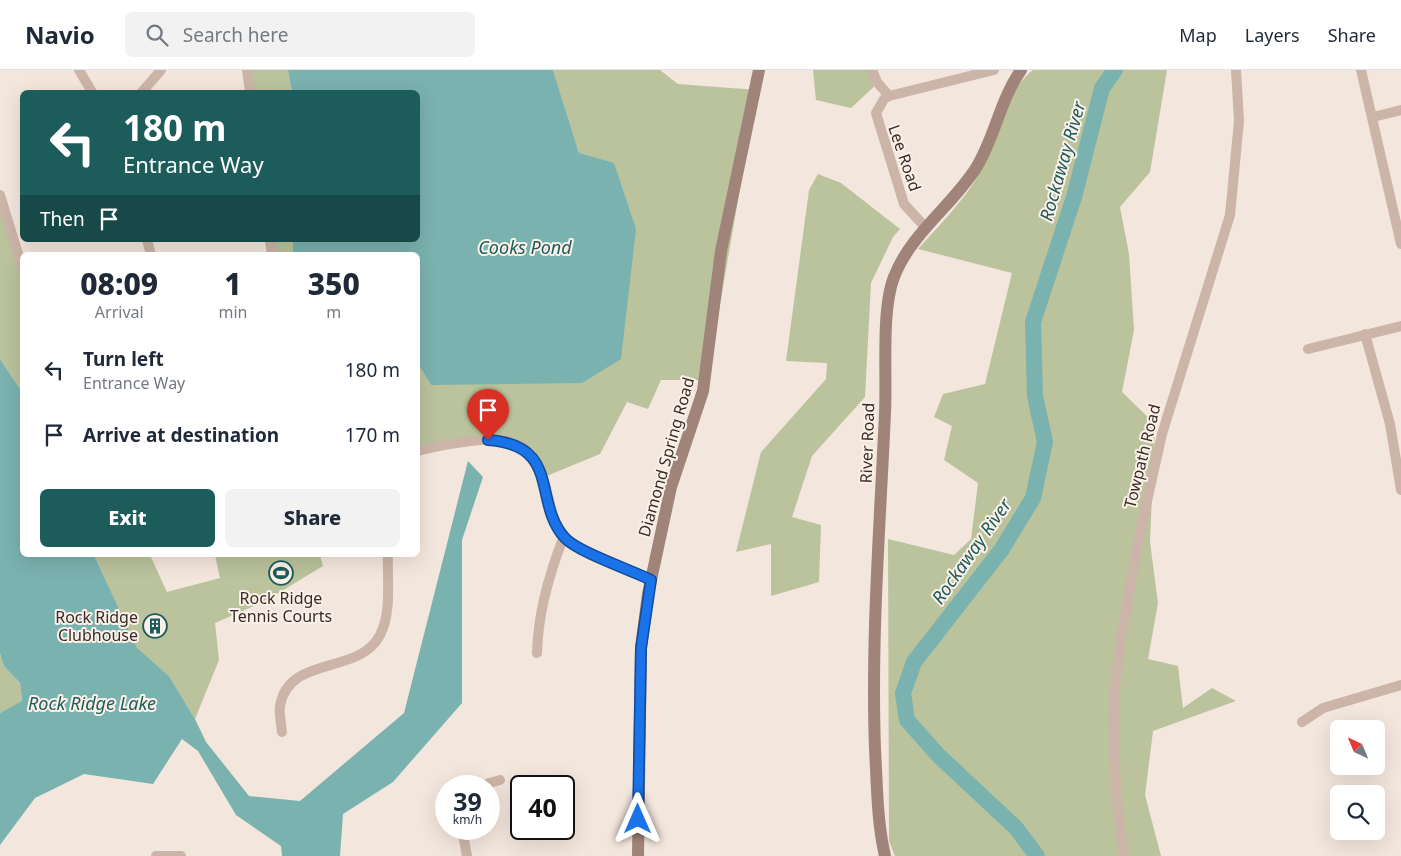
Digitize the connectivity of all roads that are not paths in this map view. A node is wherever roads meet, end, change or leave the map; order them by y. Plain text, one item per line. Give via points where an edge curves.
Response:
1 (80, 70) edge
2 (161, 70) edge
3 (247, 70) edge
4 (759, 70) edge
5 (872, 70) edge
6 (994, 70) edge
7 (1021, 70) edge
8 (1236, 70) edge
9 (1361, 70) edge
10 (91, 90) edge
11 (144, 90) edge
12 (250, 90) edge
13 (889, 96) junction
14 (1401, 110) edge
15 (1373, 117) junction
16 (0, 195) edge
17 (926, 228) junction
18 (1401, 244) edge
19 (20, 260) edge
20 (1401, 326) edge
21 (1365, 334) junction
22 (1308, 349) dead end
23 (420, 451) edge
24 (1401, 490) edge
25 (564, 536) junction
26 (388, 557) edge
27 (651, 580) junction
28 (537, 653) dead end
29 (1401, 685) edge
30 (1302, 722) dead end
31 (282, 732) dead end
32 (464, 840) edge
33 (156, 856) edge
34 (181, 856) edge
35 (468, 856) edge
36 (638, 856) edge
37 (885, 856) edge
38 (1124, 856) edge

1 - 10 street
2 - 11 street
3 - 12 street
4 - 27 street, Diamond Spring Road via 721,251 704,384 671,487
5 - 13 street
6 - 13 street
7 - 17 street, River Road via 1004,100 976,168 966,184
8 - 38 street, Towpath Road via 1239,121 1230,215 1162,434 1138,537 1121,638 1114,718 1117,804
9 - 15 street
13 - 17 street, Lee Road via 876,112 876,120 904,204
14 - 15 street
15 - 18 street
16 - 19 street
17 - 37 street, River Road via 905,254 894,278 887,310 874,705 877,787
20 - 21 street
21 - 22 street
21 - 24 street via 1390,424
23 - 25 street via 488,440 519,445 540,471 551,509
25 - 27 street via 576,546
25 - 28 street via 545,592
26 - 31 street via 387,601 381,633 374,645 364,654 307,671 295,679 280,706
27 - 36 street, Diamond Spring Road via 641,648
29 - 30 street via 1323,708
32 - 35 street
33 - 34 street

